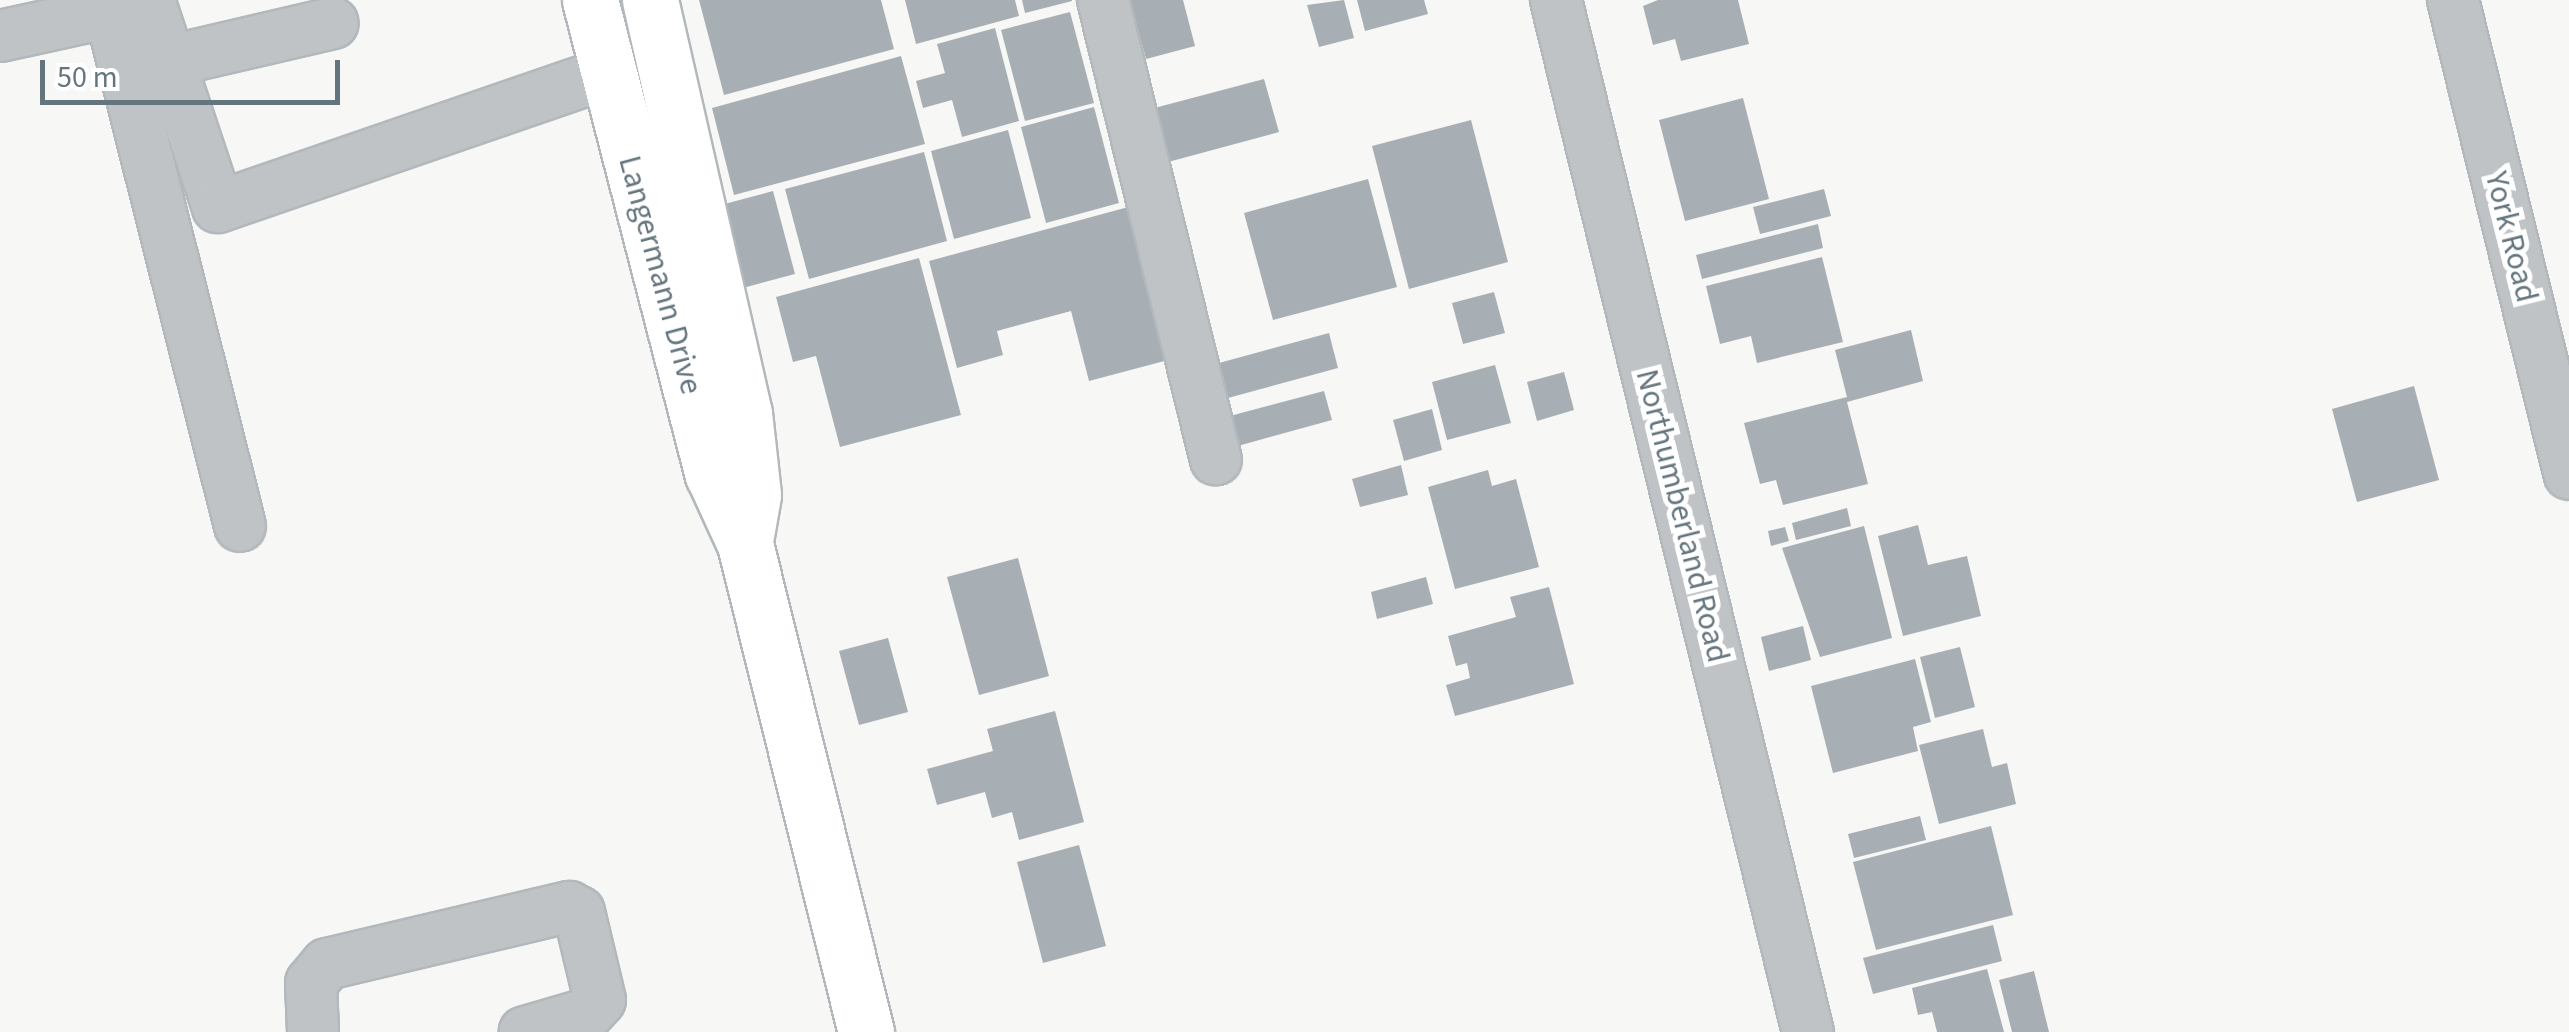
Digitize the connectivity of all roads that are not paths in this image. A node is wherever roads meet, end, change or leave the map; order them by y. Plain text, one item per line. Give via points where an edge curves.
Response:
1 (590, 0) edge
2 (650, 0) edge
3 (1102, 0) edge
4 (1556, 0) edge
5 (2453, 0) edge
6 (140, 5) edge
7 (333, 23) dead end
8 (0, 36) edge
9 (170, 61) junction
10 (607, 74) junction
11 (1216, 460) dead end
12 (2569, 474) edge
13 (240, 526) dead end
14 (745, 544) junction
15 (313, 1032) edge
16 (525, 1032) edge
17 (866, 1032) edge
18 (1808, 1032) edge

1 - 10 main road, Langermann Drive
2 - 14 main road, Langermann Drive via 744,413 753,495
3 - 11 street
4 - 18 street, Northumberland Road
5 - 12 street, York Road
6 - 8 street
6 - 9 street
6 - 13 street
7 - 9 street
9 - 10 street via 218,207
10 - 14 main road, Langermann Drive via 712,474
14 - 17 main road, Langermann Drive
15 - 16 street via 311,983 328,964 569,907 578,912 600,1000 587,1014

